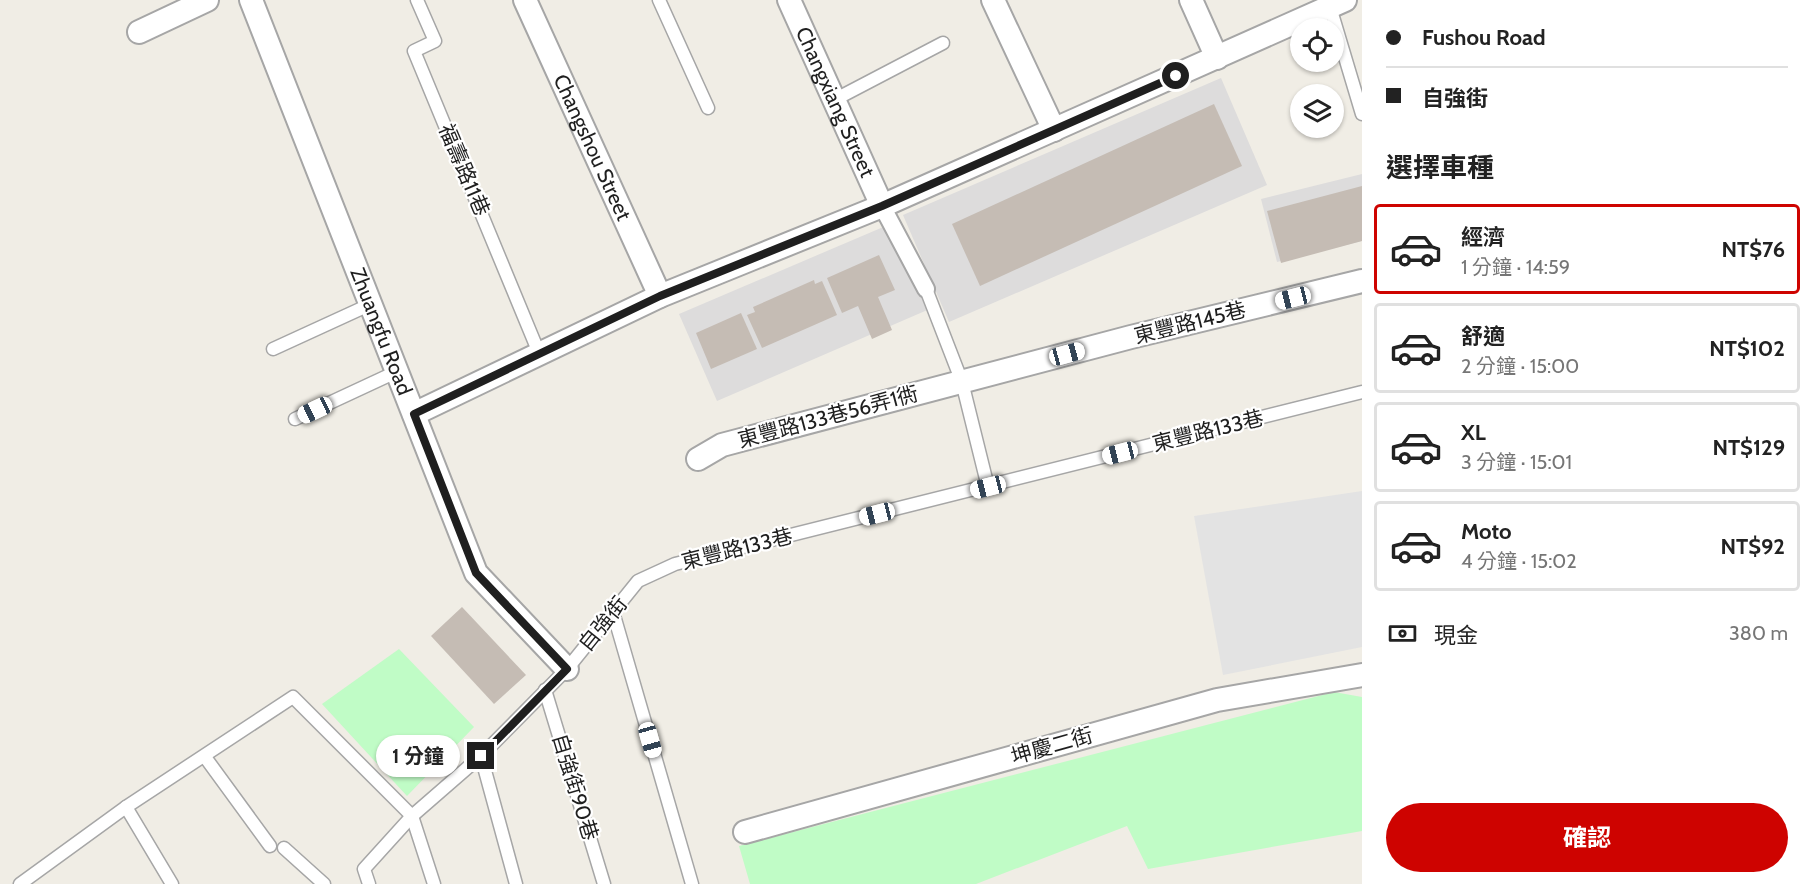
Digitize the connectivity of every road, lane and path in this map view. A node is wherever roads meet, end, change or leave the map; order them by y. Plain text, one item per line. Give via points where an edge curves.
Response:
1 (207, 0) edge
2 (251, 0) edge
3 (417, 0) edge
4 (525, 0) edge
5 (659, 0) edge
6 (789, 0) edge
7 (993, 0) edge
8 (1191, 0) edge
9 (1337, 3) edge
10 (139, 32) dead end
11 (943, 43) dead end
12 (1217, 58) junction
13 (834, 100) junction
14 (708, 108) dead end
15 (1362, 114) edge
16 (1054, 130) junction
17 (882, 206) junction
18 (1362, 281) edge
19 (926, 289) joint
20 (660, 296) junction
21 (369, 304) junction
22 (273, 349) dead end
23 (539, 353) junction
24 (396, 372) junction
25 (962, 381) junction
26 (1362, 392) edge
27 (414, 414) junction
28 (295, 419) dead end
29 (698, 459) dead end
30 (988, 487) junction
31 (638, 581) joint
32 (613, 612) junction
33 (567, 669) junction
34 (1360, 676) edge
35 (545, 690) junction
36 (481, 756) junction
37 (205, 757) junction
38 (126, 807) junction
39 (412, 816) junction
40 (745, 832) dead end
41 (270, 846) dead end
42 (284, 848) dead end
43 (20, 884) edge
44 (172, 884) edge
45 (324, 884) edge
46 (369, 884) edge
47 (434, 884) edge
48 (516, 884) edge
49 (604, 884) edge
50 (692, 884) edge

1 - 10 street
2 - 21 street, Zhuangfu Road
3 - 23 lane, 福壽路11巷 via 435,41 414,51
4 - 20 street, Changshou Street
5 - 14 lane
6 - 13 street, Changxiang Street
7 - 16 street
8 - 12 street
9 - 12 street
9 - 15 lane
11 - 13 lane
12 - 16 street
13 - 17 street, Changxiang Street
16 - 17 street
17 - 19 street
17 - 20 street
18 - 25 street, 東豐路145巷
19 - 25 lane
20 - 23 street
21 - 22 lane
21 - 24 street, Zhuangfu Road
23 - 27 street
24 - 27 street, Zhuangfu Road
24 - 28 lane
25 - 29 street, 東豐路133巷56弄1衖 via 722,445
25 - 30 lane
26 - 30 lane, 東豐路133巷
27 - 33 street, Zhuangfu Road via 476,573
30 - 31 lane, 東豐路133巷 via 675,564
31 - 32 lane, 自強街
32 - 33 lane, 自強街
32 - 50 lane
33 - 35 lane, 自強街
34 - 40 street, 坤慶二街 via 1217,700
35 - 36 lane, 自強街
35 - 49 lane, 自強街90巷
36 - 39 lane, 自強街
36 - 48 lane
37 - 38 lane
37 - 39 lane via 293,697
37 - 41 lane
38 - 43 lane
38 - 44 lane
39 - 46 lane, 自強街 via 364,869
39 - 47 lane
42 - 45 lane

